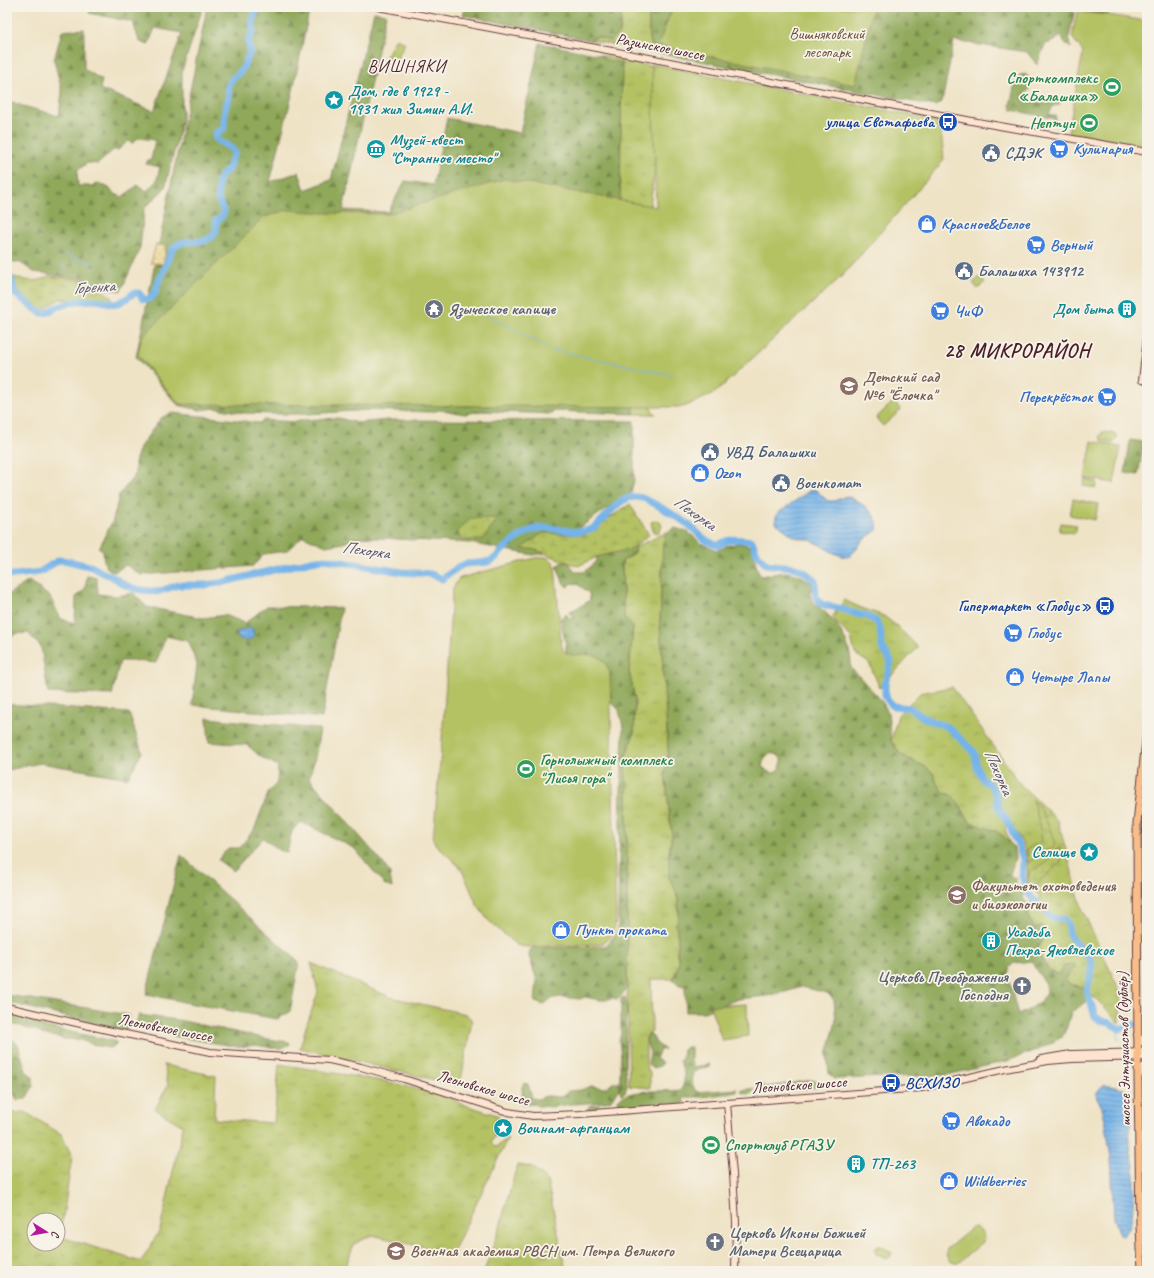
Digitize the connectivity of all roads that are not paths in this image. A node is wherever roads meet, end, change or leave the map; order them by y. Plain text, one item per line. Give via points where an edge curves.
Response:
1 (378, 7) edge
2 (1147, 152) edge
3 (1147, 338) edge
4 (1145, 381) edge
5 (1147, 731) edge
6 (1147, 806) edge
7 (1147, 894) edge
8 (7, 1006) edge
9 (1137, 1033) junction
10 (1147, 1045) edge
11 (1147, 1052) edge
12 (1137, 1055) junction
13 (1147, 1057) edge
14 (1147, 1064) edge
15 (1138, 1078) junction
16 (727, 1104) junction
17 (735, 1271) edge
18 (1142, 1271) edge

1 - 2 main road, Разинское шоссе
3 - 4 main road
5 - 9 main road, шоссе Энтузиастов (дублёр) via 1137,824
6 - 7 highway
8 - 16 main road, Леоновское шоссе via 210,1052 336,1062 361,1067 520,1115 558,1115
9 - 10 main road
9 - 12 main road, шоссе Энтузиастов (дублёр)
11 - 12 main road, Леоновское шоссе
12 - 13 main road, Леоновское шоссе
12 - 15 main road, шоссе Энтузиастов (дублёр)
12 - 16 main road, Леоновское шоссе via 1048,1062 922,1088
14 - 15 main road via 1142,1068
15 - 18 main road, шоссе Энтузиастов (дублёр)
16 - 17 main road via 736,1222

